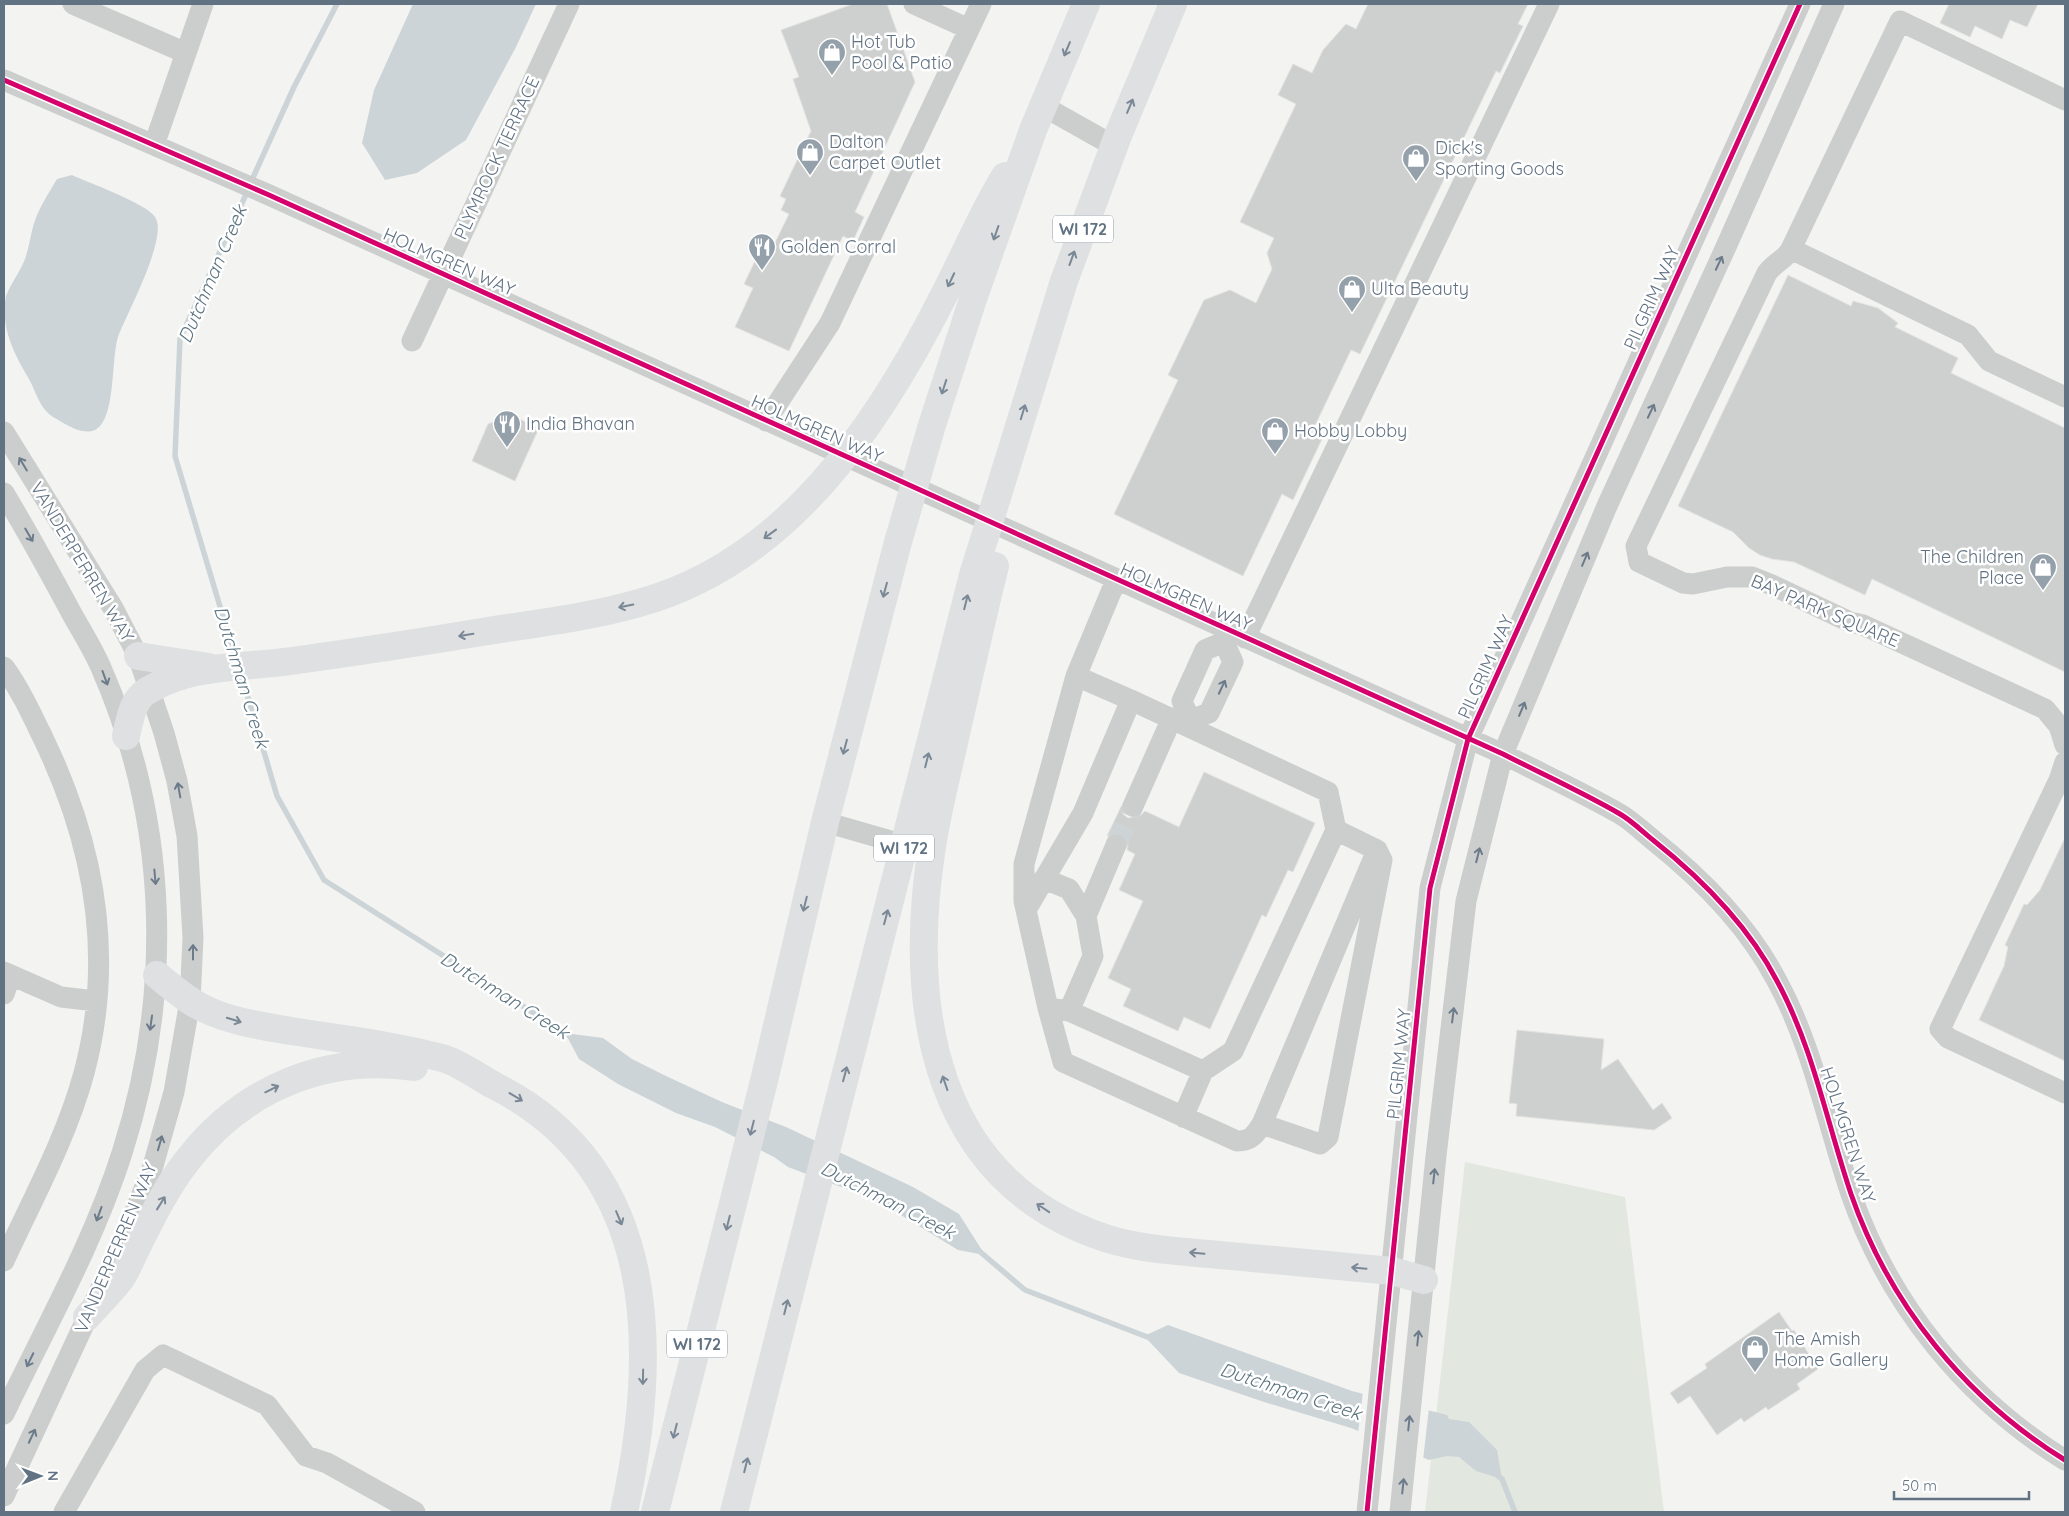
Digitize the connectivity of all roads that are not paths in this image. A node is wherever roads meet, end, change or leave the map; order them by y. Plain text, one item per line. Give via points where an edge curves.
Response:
1 (73, 4) edge
2 (203, 4) edge
3 (569, 4) edge
4 (914, 4) edge
5 (981, 4) edge
6 (1086, 4) edge
7 (1173, 4) edge
8 (1549, 4) edge
9 (1800, 4) edge
10 (1834, 4) edge
11 (969, 29) junction
12 (186, 53) junction
13 (4, 80) edge
14 (2065, 100) edge
15 (1038, 118) junction
16 (154, 145) junction
17 (1114, 146) junction
18 (1791, 249) junction
19 (442, 274) junction
20 (412, 341) dead end
21 (2065, 397) edge
22 (766, 421) junction
23 (4, 432) edge
24 (4, 493) edge
25 (982, 580) junction
26 (1116, 580) junction
27 (1232, 637) junction
28 (138, 656) junction
29 (4, 667) edge
30 (210, 668) junction
31 (1076, 676) junction
32 (150, 689) junction
33 (1131, 700) junction
34 (1172, 718) junction
35 (126, 736) junction
36 (1468, 740) junction
37 (2065, 745) edge
38 (1503, 754) junction
39 (2065, 762) edge
40 (1133, 806) tunnel mouth
41 (825, 822) junction
42 (1336, 830) junction
43 (905, 845) junction
44 (1116, 845) tunnel mouth
45 (1377, 850) junction
46 (1044, 879) junction
47 (1026, 910) junction
48 (1086, 916) junction
49 (156, 975) junction
50 (6, 981) edge
51 (190, 1001) junction
52 (96, 1002) junction
53 (1048, 1008) junction
54 (1070, 1011) junction
55 (1203, 1070) junction
56 (473, 1074) junction
57 (2065, 1093) edge
58 (1183, 1117) junction
59 (1262, 1124) junction
60 (4, 1261) edge
61 (1392, 1271) junction
62 (1424, 1280) junction
63 (87, 1317) junction
64 (4, 1414) edge
65 (2065, 1460) edge
66 (4, 1496) edge
67 (402, 1509) edge
68 (64, 1512) edge
69 (624, 1512) edge
70 (655, 1512) edge
71 (734, 1512) edge
72 (1367, 1512) edge
73 (1400, 1512) edge

1 - 12 street
2 - 12 street
3 - 19 street, PLYMROCK TERRACE
4 - 11 street
5 - 11 street
6 -> 15 highway, WI 172
17 -> 7 highway, WI 172
8 - 27 street
9 - 36 street, PILGRIM WAY
38 -> 10 street via 1607,506
11 - 22 street via 830,322
12 - 16 street
13 - 16 street, HOLMGREN WAY
14 - 18 street via 1900,21
15 - 17 street
15 -> 30 highway via 984,210 944,296 882,405 850,452 806,502 779,528 744,554 671,594 572,618 288,662
15 -> 41 highway, WI 172 via 932,425
16 - 19 street, HOLMGREN WAY
25 -> 17 highway, WI 172 via 1003,533 1006,467 1064,281
18 - 21 street via 1968,335 1989,361
18 - 37 street, BAY PARK SQUARE via 1767,273 1636,546 1639,562 1683,584 1736,576 1772,584 2045,709 2059,726
19 - 20 street, PLYMROCK TERRACE
19 - 22 street, HOLMGREN WAY
22 - 26 street, HOLMGREN WAY
28 -> 23 street, VANDERPERREN WAY via 113,608
24 -> 35 street, VANDERPERREN WAY via 102,669
43 -> 25 highway, WI 172
61 -> 25 highway via 1148,1248 1104,1238 1059,1219 1022,1193 987,1160 963,1124 940,1070 927,1017 924,960 927,890 937,820
26 - 27 street, HOLMGREN WAY
26 - 31 street
27 - 36 street, HOLMGREN WAY
28 - 30 highway
28 - 32 street, VANDERPERREN WAY
29 - 52 street via 50,752 84,840 99,934
30 - 32 highway
31 - 33 street
31 - 47 street via 1024,864
32 - 35 highway via 140,696 135,705
51 -> 32 street, VANDERPERREN WAY via 193,921 187,836 177,781
33 - 34 street
33 - 46 street via 1083,813
34 - 40 street
34 - 42 street via 1328,792
35 -> 49 street, VANDERPERREN WAY via 151,836 157,892
36 - 38 street, HOLMGREN WAY
36 - 61 street, PILGRIM WAY via 1430,888
62 -> 38 street via 1466,902
38 - 65 street, HOLMGREN WAY via 1622,816 1677,860 1733,915 1777,980 1795,1021 1852,1194 1871,1243 1892,1284 1950,1365 2007,1419
39 - 57 street via 1940,1029 1948,1038
41 - 43 street
41 -> 70 highway, WI 172 via 764,1081
42 - 45 street
42 - 55 street via 1233,1051
71 -> 43 highway, WI 172
44 - 48 street
45 - 59 street
45 - 59 street via 1382,860 1328,1137 1320,1144
46 - 47 street
46 - 48 street via 1069,888
47 - 53 street
48 - 54 street via 1093,956
49 - 51 highway
49 -> 64 street, VANDERPERREN WAY via 146,1053 122,1152 96,1223
50 - 52 street via 61,997
51 -> 56 highway via 212,1013 243,1023 444,1059
63 -> 51 street, VANDERPERREN WAY via 127,1232 153,1166 174,1092
52 - 60 street via 84,1074 66,1126
53 - 54 street
53 - 58 street via 1062,1062
54 - 55 street
55 - 58 street
63 -> 56 highway via 122,1277 153,1216 187,1161 242,1106 274,1088 309,1074 342,1066 395,1065
56 -> 69 highway via 518,1097 558,1126 609,1195 627,1238 640,1291 644,1351 639,1423
58 - 59 street via 1237,1141 1254,1137
61 - 62 highway
61 - 72 street, PILGRIM WAY
73 -> 62 street
66 -> 63 street, VANDERPERREN WAY
67 - 68 street via 326,1464 306,1456 267,1405 163,1356 145,1370

